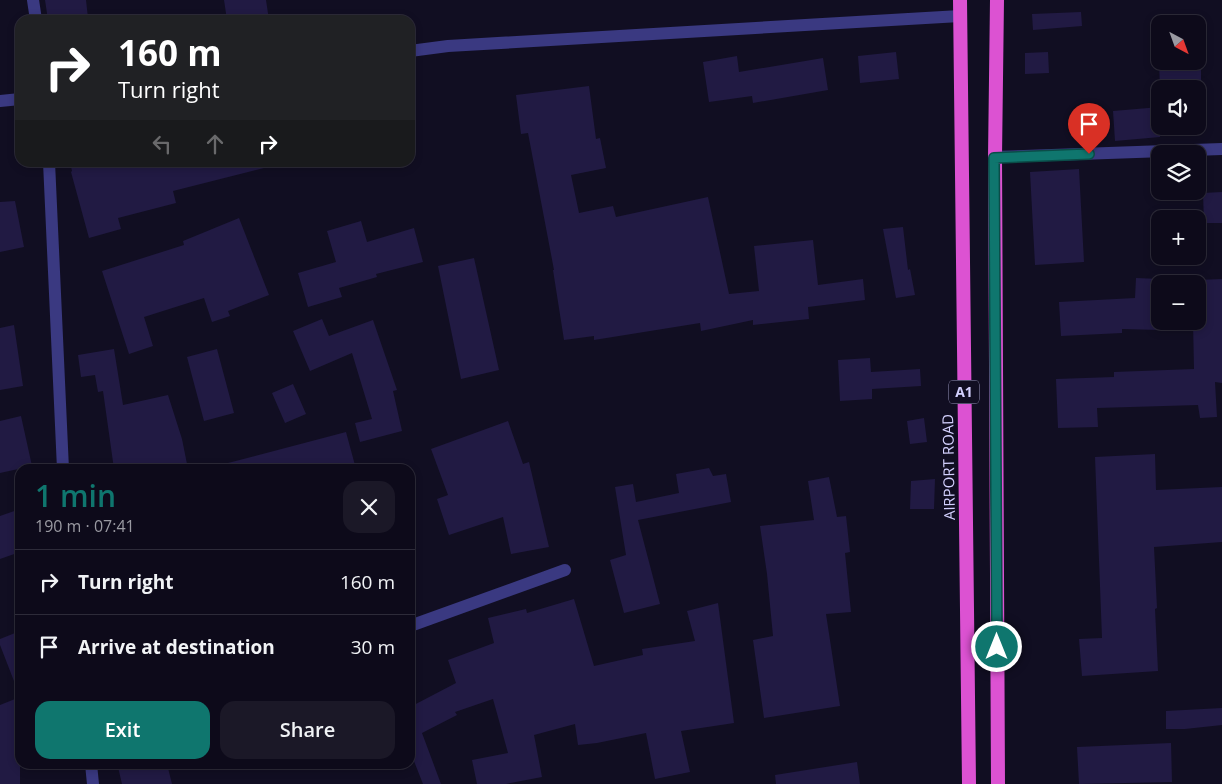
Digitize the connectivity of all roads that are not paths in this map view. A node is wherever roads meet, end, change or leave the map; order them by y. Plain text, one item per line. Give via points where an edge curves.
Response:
1 (33, 0) edge
2 (960, 0) edge
3 (997, 0) edge
4 (35, 15) edge
5 (960, 16) junction
6 (415, 50) edge
7 (15, 100) edge
8 (0, 101) edge
9 (1222, 149) edge
10 (994, 158) junction
11 (49, 167) edge
12 (63, 464) edge
13 (565, 570) dead end
14 (415, 624) edge
15 (92, 769) edge
16 (93, 784) edge
17 (969, 784) edge
18 (998, 784) edge

1 - 4 street
2 - 5 highway, AIRPORT ROAD / A1
3 - 10 highway, A1
5 - 6 street
5 - 17 highway, AIRPORT ROAD / A1
7 - 8 street
9 - 10 street
10 - 18 highway, A1
11 - 12 street
13 - 14 street
15 - 16 street

